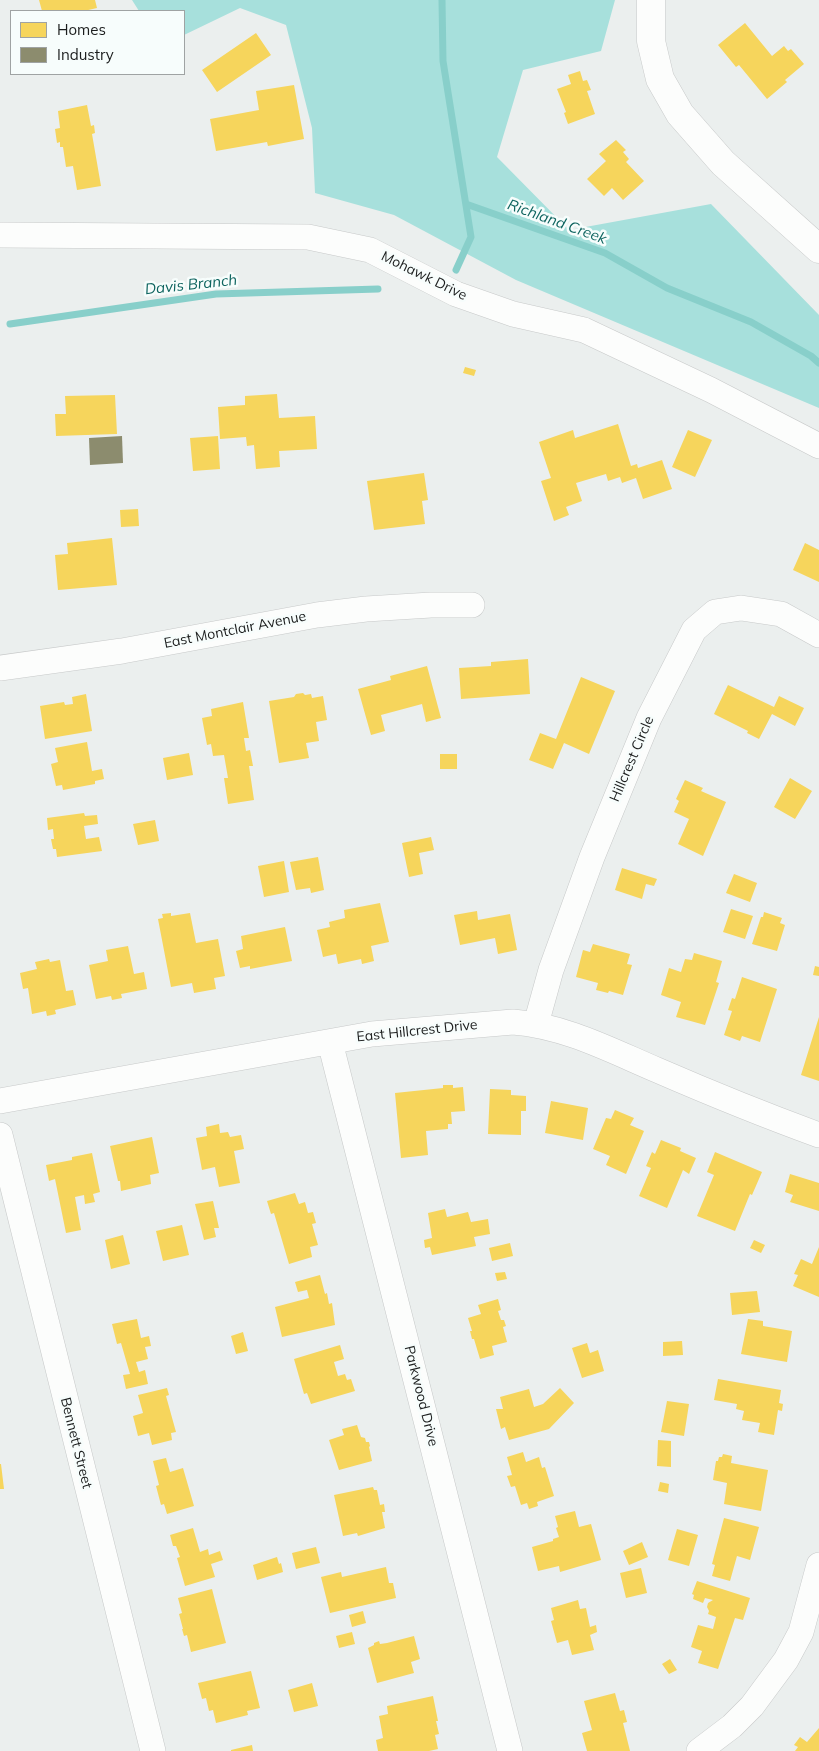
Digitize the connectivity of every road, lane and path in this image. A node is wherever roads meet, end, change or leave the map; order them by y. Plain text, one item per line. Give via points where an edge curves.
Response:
1 (651, 0) edge
2 (0, 235) edge
3 (819, 249) edge
4 (819, 446) edge
5 (472, 605) dead end
6 (819, 635) edge
7 (0, 668) edge
8 (536, 1024) junction
9 (330, 1042) junction
10 (0, 1101) edge
11 (0, 1135) edge
12 (819, 1135) edge
13 (819, 1565) edge
14 (153, 1751) edge
15 (510, 1751) edge
16 (699, 1751) edge

1 - 3 street via 651,41 660,79 680,114 723,162
2 - 4 street, Mohawk Drive via 308,237 370,250 456,294 513,314 584,330
5 - 7 street, East Montclair Avenue via 366,609 317,615 122,651
6 - 8 street, Hillcrest Circle via 781,614 741,608 715,612 694,630 649,718 592,857 551,970
8 - 9 street, East Hillcrest Drive via 513,1022 442,1027
8 - 12 street, East Hillcrest Drive via 597,1044 746,1108
9 - 10 street, East Hillcrest Drive
9 - 15 street, Parkwood Drive
11 - 14 street, Bennett Street
13 - 16 street via 800,1632 786,1660 752,1706

